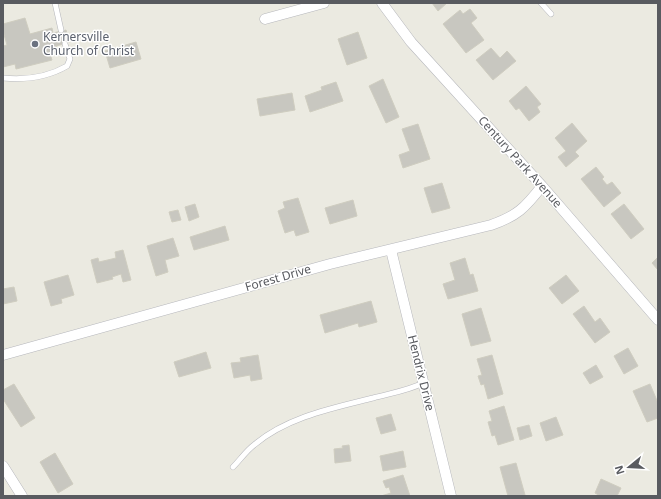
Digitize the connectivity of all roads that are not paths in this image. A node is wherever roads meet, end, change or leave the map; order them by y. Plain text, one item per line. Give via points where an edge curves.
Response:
1 (54, 3) edge
2 (324, 3) edge
3 (382, 3) edge
4 (541, 3) edge
5 (551, 14) dead end
6 (265, 19) dead end
7 (61, 30) dead end
8 (65, 44) dead end
9 (3, 78) edge
10 (542, 186) junction
11 (391, 250) junction
12 (658, 320) edge
13 (3, 356) edge
14 (424, 383) junction
15 (3, 466) edge
16 (233, 467) dead end
17 (22, 496) edge
18 (451, 496) edge

1 - 7 lane
2 - 6 street
3 - 10 street, Century Park Avenue via 411,42
4 - 5 lane
8 - 9 lane via 70,59 67,66 59,71 36,77
10 - 11 street, Forest Drive via 527,205 508,219
10 - 12 street, Century Park Avenue
11 - 13 street, Forest Drive via 330,264
11 - 14 street, Hendrix Drive
14 - 16 lane via 410,389 327,409 285,425 253,445
14 - 18 street, Hendrix Drive
15 - 17 street

